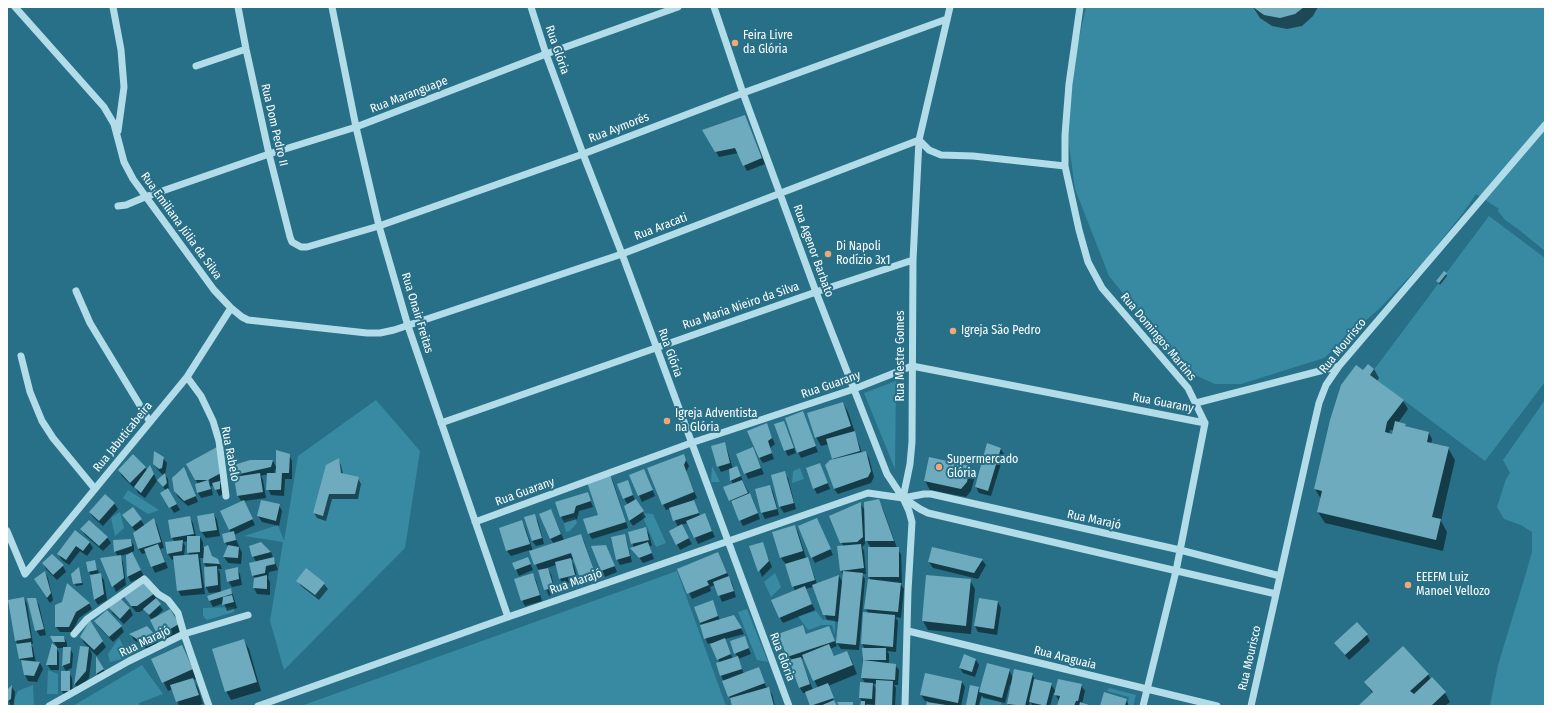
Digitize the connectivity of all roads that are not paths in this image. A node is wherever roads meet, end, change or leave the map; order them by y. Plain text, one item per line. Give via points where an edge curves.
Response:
1 (15, 7) edge
2 (113, 7) edge
3 (238, 7) edge
4 (332, 7) edge
5 (531, 7) edge
6 (678, 7) edge
7 (714, 7) edge
8 (950, 7) edge
9 (1080, 7) edge
10 (947, 19) junction
11 (246, 50) junction
12 (546, 54) junction
13 (196, 66) dead end
14 (743, 93) junction
15 (1545, 125) edge
16 (356, 127) junction
17 (118, 133) junction
18 (919, 140) junction
19 (269, 154) junction
20 (583, 154) junction
21 (1065, 166) junction
22 (780, 194) junction
23 (145, 197) junction
24 (118, 206) dead end
25 (379, 226) junction
26 (296, 245) joint
27 (622, 254) junction
28 (913, 260) junction
29 (76, 291) dead end
30 (816, 292) junction
31 (231, 308) junction
32 (408, 326) junction
33 (657, 348) junction
34 (21, 356) dead end
35 (912, 366) junction
36 (1339, 366) junction
37 (187, 377) junction
38 (854, 389) junction
39 (1196, 404) junction
40 (150, 422) junction
41 (1205, 422) junction
42 (441, 423) junction
43 (692, 443) junction
44 (95, 489) junction
45 (226, 496) dead end
46 (903, 498) junction
47 (475, 522) junction
48 (7, 531) edge
49 (727, 542) junction
50 (1180, 550) junction
51 (1176, 571) junction
52 (1280, 576) junction
53 (1276, 594) junction
54 (248, 615) dead end
55 (508, 617) junction
56 (908, 631) junction
57 (74, 634) dead end
58 (184, 634) junction
59 (1147, 690) junction
60 (49, 706) edge
61 (209, 706) edge
62 (258, 706) edge
63 (789, 706) edge
64 (905, 706) edge
65 (1143, 706) edge
66 (1217, 706) edge
67 (1251, 706) edge

1 - 17 street, Rua Emiliana Júlia da Silva via 104,107
2 - 17 street via 121,50 124,87
3 - 11 street, Rua Dom Pedro II
4 - 16 street, Rua Onair Freitas
5 - 12 street, Rua Glória
6 - 12 street, Rua Maranguape
7 - 14 street, Rua Agenor Barbato
8 - 10 street, Rua Mestre Gomes
9 - 21 street, Rua Domingos Martins via 1064,134
10 - 14 street, Rua Aymorés
10 - 18 street, Rua Mestre Gomes
11 - 13 street
11 - 19 street, Rua Dom Pedro II
12 - 16 street, Rua Maranguape
12 - 20 street, Rua Glória
14 - 20 street, Rua Aymorés
14 - 22 street, Rua Agenor Barbato
15 - 36 street, Rua Mourisco
16 - 19 street, Rua Maranguape
16 - 25 street, Rua Onair Freitas
17 - 23 street, Rua Emiliana Júlia da Silva via 128,170
18 - 21 street via 929,150 941,155
18 - 22 street, Rua Aracati
18 - 28 street, Rua Mestre Gomes
19 - 23 street, Rua Maranguape
19 - 26 street, Rua Dom Pedro II via 290,237
20 - 25 street, Rua Aymorés
20 - 27 street, Rua Glória
21 - 39 street, Rua Domingos Martins via 1088,262 1102,288 1188,388
22 - 27 street, Rua Aracati
22 - 30 street, Rua Agenor Barbato
23 - 24 street, Rua Maranguape
23 - 31 street, Rua Emiliana Júlia da Silva via 207,281
25 - 26 street, Rua Aymorés via 307,247
25 - 32 street, Rua Onair Freitas
27 - 32 street, Rua Aracati
27 - 33 street, Rua Glória
28 - 30 street, Rua Maria Nieiro da Silva
28 - 35 street, Rua Mestre Gomes
29 - 40 street via 90,323
30 - 33 street, Rua Maria Nieiro da Silva
30 - 38 street, Rua Agenor Barbato
31 - 32 street, Rua Emiliana Júlia da Silva via 248,320 367,333 380,333
31 - 37 street, Rua Jabuticabeira
32 - 42 street, Rua Onair Freitas
33 - 42 street, Rua Maria Nieiro da Silva
33 - 43 street, Rua Glória
34 - 44 street via 30,392 42,421
35 - 38 street, Rua Guarany
35 - 41 street, Rua Guarany
35 - 46 street, Rua Mestre Gomes via 912,442
36 - 39 street, Rua Guarany
36 - 52 street, Rua Mourisco via 1326,385 1319,404
37 - 40 street, Rua Jabuticabeira
37 - 45 street, Rua Rabelo via 201,396 213,421 219,441
38 - 43 street, Rua Guarany
38 - 46 street, Rua Agenor Barbato via 887,474
39 - 41 street, Rua Domingos Martins
40 - 44 street, Rua Jabuticabeira
41 - 50 street
42 - 47 street, Rua Onair Freitas
43 - 47 street, Rua Guarany
43 - 49 street, Rua Glória
44 - 48 street, Rua Jabuticabeira via 25,574
46 - 49 street, Rua Marajó via 868,493
46 - 50 street, Rua Marajó via 931,494
46 - 51 street, Rua Marajó via 928,513
46 - 56 street via 912,522
47 - 55 street, Rua Onair Freitas
49 - 55 street, Rua Marajó
49 - 63 street, Rua Glória
50 - 51 street
50 - 52 street, Rua Marajó
51 - 53 street, Rua Marajó
51 - 59 street
52 - 53 street, Rua Mourisco
53 - 67 street, Rua Mourisco
54 - 58 street
55 - 62 street, Rua Marajó
56 - 59 street, Rua Araguaia
56 - 64 street
57 - 58 street via 86,619 144,579 178,612
58 - 60 street, Rua Marajó via 129,661
58 - 61 street, Rua Marajó
59 - 65 street
59 - 66 street, Rua Araguaia

